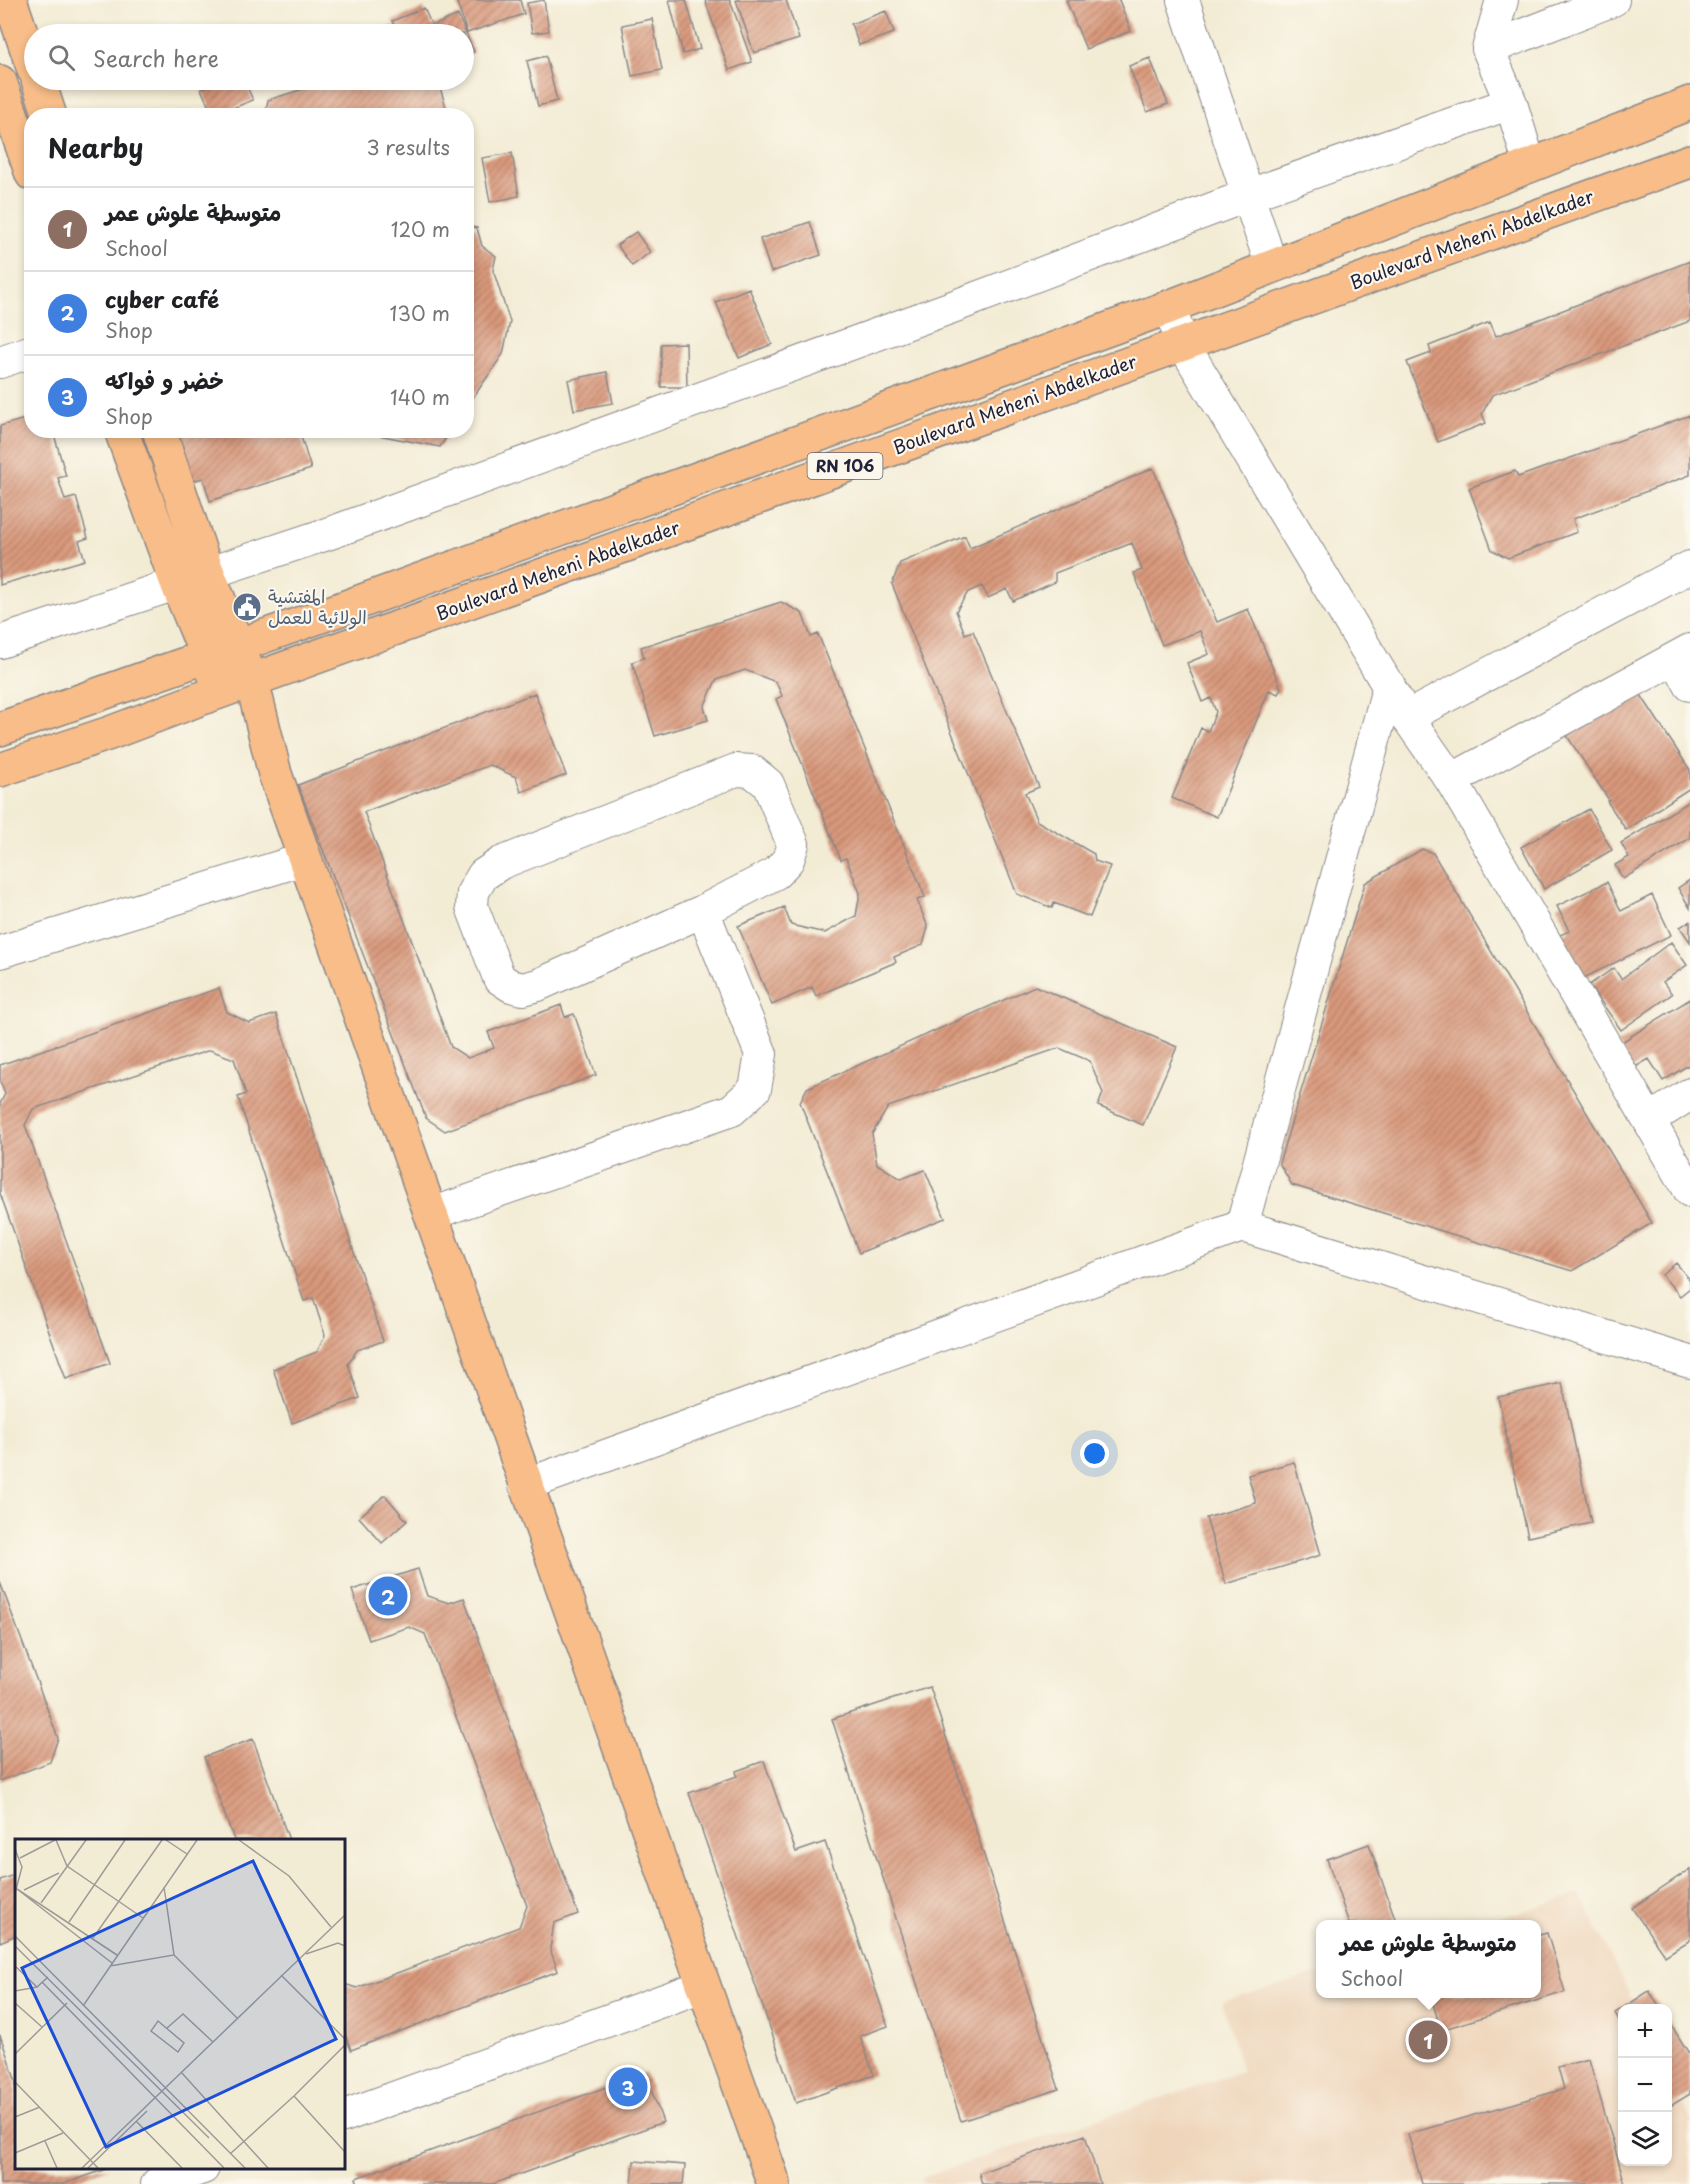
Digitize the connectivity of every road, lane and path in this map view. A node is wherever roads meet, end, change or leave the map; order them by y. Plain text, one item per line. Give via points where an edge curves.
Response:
1 (10, 0) edge
2 (1183, 0) edge
3 (1502, 0) edge
4 (1613, 0) edge
5 (24, 41) edge
6 (1488, 49) junction
7 (0, 82) edge
8 (41, 90) edge
9 (1511, 103) junction
10 (1690, 103) edge
11 (47, 108) edge
12 (24, 151) edge
13 (1690, 160) edge
14 (1530, 165) junction
15 (1249, 195) junction
16 (1272, 267) junction
17 (1169, 307) junction
18 (1184, 344) junction
19 (24, 354) edge
20 (0, 362) edge
21 (124, 438) edge
22 (162, 438) edge
23 (1690, 567) edge
24 (208, 574) junction
25 (177, 583) junction
26 (0, 642) edge
27 (237, 645) junction
28 (207, 656) junction
29 (1685, 664) edge
30 (252, 681) junction
31 (1389, 685) junction
32 (221, 692) junction
33 (1407, 717) junction
34 (0, 729) edge
35 (270, 759) junction
36 (0, 770) edge
37 (1451, 780) junction
38 (305, 859) junction
39 (703, 910) junction
40 (0, 952) edge
41 (1690, 1094) edge
42 (1649, 1120) junction
43 (1690, 1191) edge
44 (430, 1214) junction
45 (1242, 1226) junction
46 (1690, 1362) edge
47 (525, 1485) junction
48 (704, 1986) junction
49 (345, 2116) edge
50 (200, 2169) edge
51 (158, 2184) edge
52 (774, 2184) edge

1 - 5 main road
2 - 15 street
3 - 6 street
4 - 6 street
6 - 9 street
7 - 12 main road
8 - 11 main road
9 - 14 street
9 - 15 street
10 - 14 main road
13 - 18 main road, Boulevard Meheni Abdelkader / RN 106
14 - 16 main road
15 - 16 street
15 - 24 street via 844,346
16 - 17 main road
17 - 18 street
17 - 27 main road, RN 106
18 - 30 main road, Boulevard Meheni Abdelkader / RN 106
18 - 31 street
19 - 20 street
21 - 25 main road
22 - 24 main road
23 - 33 street
24 - 25 street
24 - 27 main road
25 - 26 street
25 - 28 main road
27 - 28 main road, RN 106
27 - 30 main road
28 - 32 main road
28 - 34 main road, RN 106
29 - 37 street
30 - 32 main road, Boulevard Meheni Abdelkader / RN 106
30 - 35 main road
31 - 33 street
31 - 45 street
32 - 35 main road
32 - 36 main road, Boulevard Meheni Abdelkader / RN 106
33 - 37 street
35 - 38 main road
37 - 42 street
38 - 40 street
38 - 44 main road
39 - 39 street via 523,989 499,978 472,907 473,892 483,876 501,863 736,770 752,771 768,784 793,844 788,860 776,873
39 - 44 street via 761,1054 755,1089 732,1110
41 - 42 street
42 - 43 street
44 - 47 main road
45 - 46 street
45 - 47 street
47 - 48 main road
48 - 49 street
48 - 52 main road
50 - 51 street

